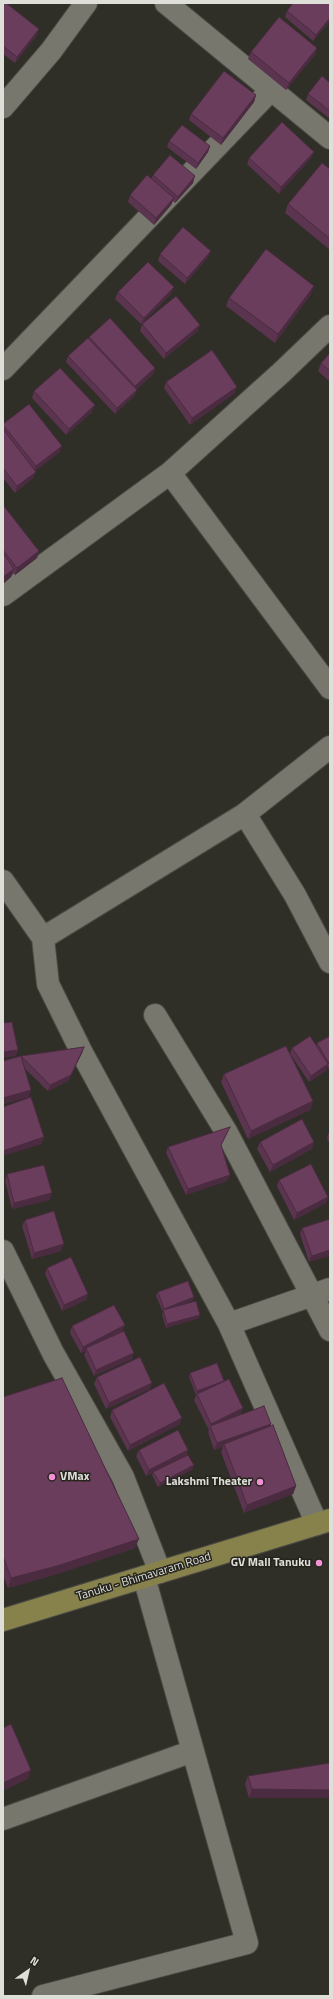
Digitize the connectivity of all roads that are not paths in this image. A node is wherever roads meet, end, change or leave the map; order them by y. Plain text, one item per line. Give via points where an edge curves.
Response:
1 (86, 3) edge
2 (166, 3) edge
3 (272, 90) junction
4 (3, 107) edge
5 (330, 138) edge
6 (330, 326) edge
7 (3, 369) edge
8 (170, 473) junction
9 (3, 595) edge
10 (330, 688) edge
11 (330, 747) edge
12 (245, 814) junction
13 (3, 881) edge
14 (43, 938) junction
15 (330, 962) edge
16 (155, 1015) dead end
17 (3, 1251) edge
18 (320, 1292) edge
19 (229, 1324) junction
20 (330, 1330) edge
21 (323, 1522) edge
22 (152, 1575) junction
23 (3, 1620) edge
24 (193, 1751) junction
25 (3, 1819) edge
26 (43, 1996) edge

1 - 4 street via 51,51
2 - 3 street
3 - 5 street
3 - 7 street
6 - 8 street
8 - 9 street
8 - 10 street
11 - 12 street
12 - 14 street
12 - 15 street via 295,895
13 - 14 street
14 - 19 street via 48,984 82,1053
16 - 18 street
17 - 22 street via 53,1353 124,1477
18 - 19 street
18 - 20 street
19 - 21 street
21 - 22 main road, Tanuku - Bhimavaram Road
22 - 23 main road, Tanuku - Bhimavaram Road
22 - 24 street
24 - 25 street
24 - 26 street via 247,1943

